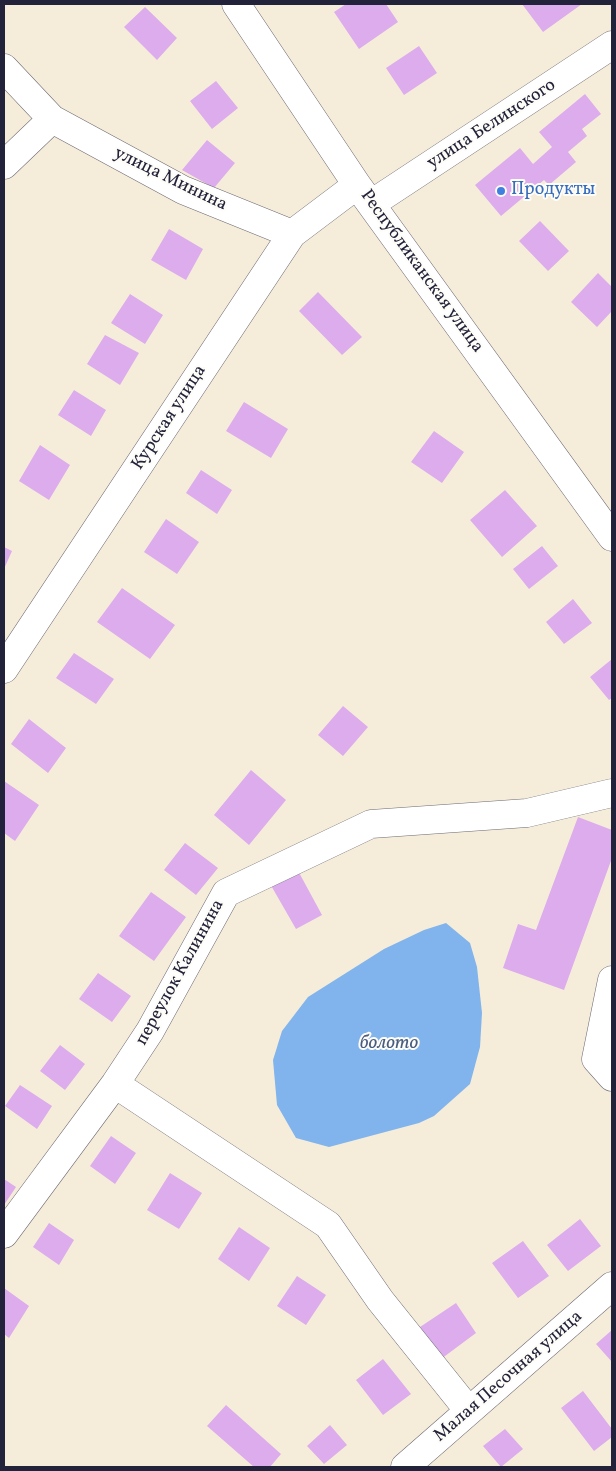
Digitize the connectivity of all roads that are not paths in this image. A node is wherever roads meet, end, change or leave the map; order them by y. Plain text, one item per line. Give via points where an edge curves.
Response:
1 (236, 4) edge
2 (612, 46) edge
3 (4, 68) edge
4 (52, 119) junction
5 (4, 165) edge
6 (364, 194) junction
7 (292, 234) junction
8 (612, 537) edge
9 (4, 669) edge
10 (612, 794) edge
11 (612, 980) edge
12 (612, 1077) edge
13 (115, 1084) junction
14 (4, 1234) edge
15 (612, 1286) edge
16 (469, 1411) junction
17 (405, 1467) edge

1 - 6 street, Республиканская улица
2 - 6 street, улица Белинского
3 - 4 street, улица Минина
4 - 5 street
4 - 7 street, улица Минина via 183,190
6 - 7 street, Курская улица
6 - 8 street, Республиканская улица
7 - 9 street, Курская улица
10 - 13 street, переулок Калинина via 527,813 371,824 226,893 150,1031
11 - 12 street via 596,1059
13 - 14 street, переулок Калинина
13 - 16 street via 328,1225 380,1300
15 - 16 street, Малая Песочная улица
16 - 17 street, Малая Песочная улица

